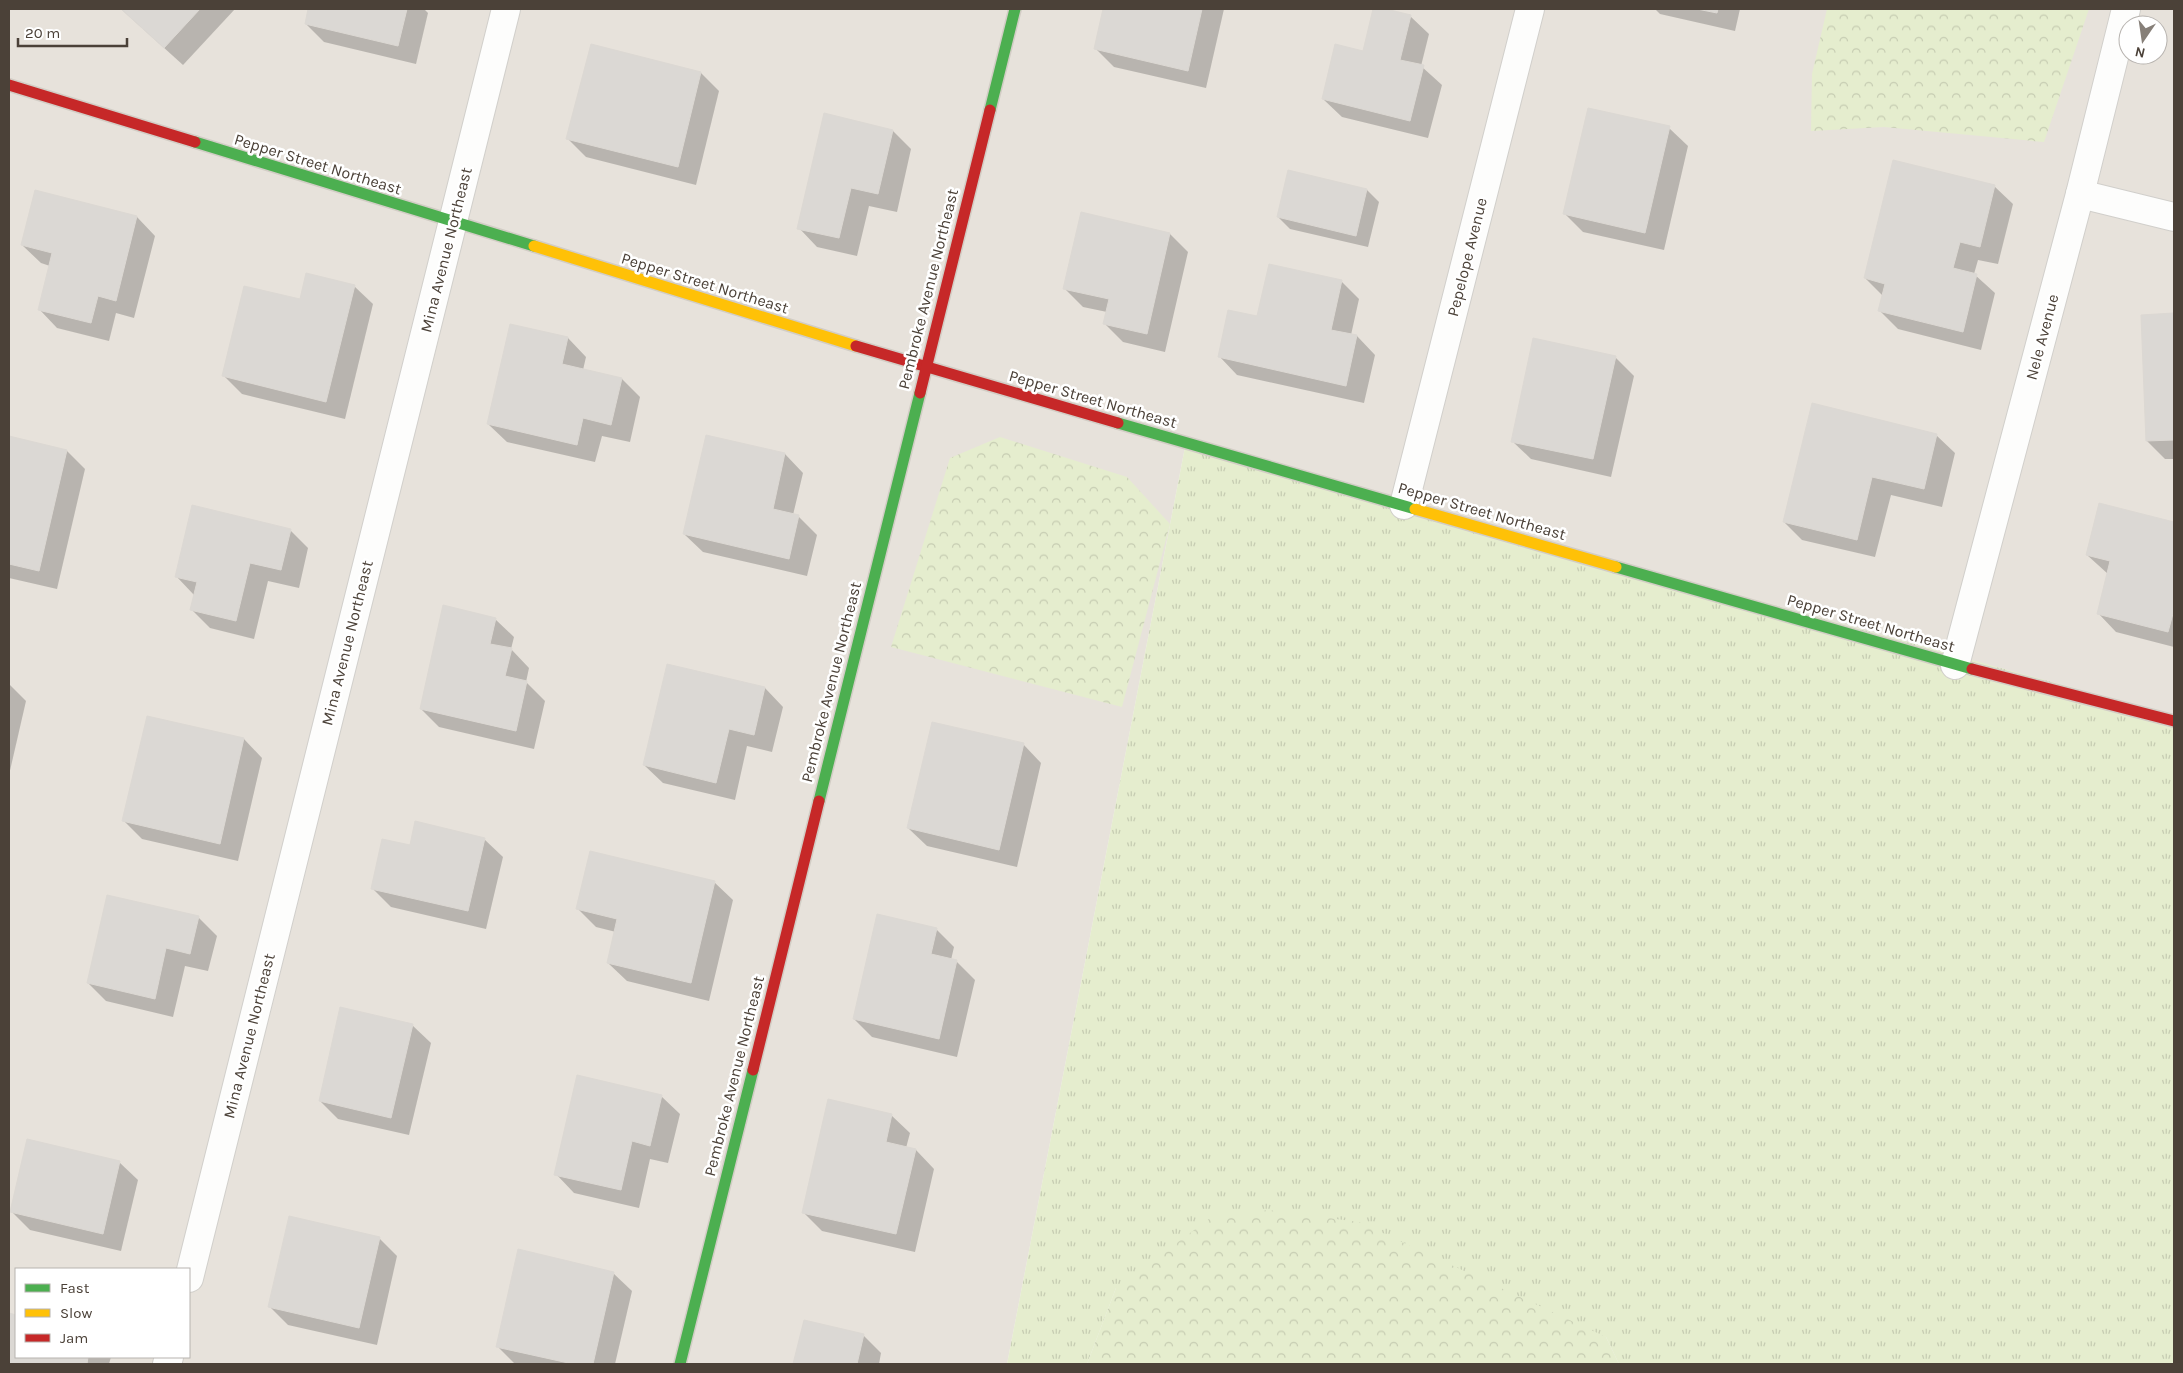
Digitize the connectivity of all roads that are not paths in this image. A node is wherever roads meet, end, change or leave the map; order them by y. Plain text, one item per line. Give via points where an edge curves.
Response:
1 (506, 9) edge
2 (1015, 9) edge
3 (1530, 9) edge
4 (2126, 9) edge
5 (9, 85) edge
6 (2080, 194) junction
7 (2174, 217) edge
8 (452, 223) junction
9 (926, 367) junction
10 (1404, 505) junction
11 (1955, 665) junction
12 (2174, 721) edge
13 (190, 1274) edge
14 (680, 1364) edge

1 - 8 street, Mina Avenue Northeast
2 - 9 street, Pembroke Avenue Northeast
3 - 10 street, Pepelope Avenue
4 - 6 street, Nele Avenue
5 - 8 street, Pepper Street Northeast
6 - 7 street
6 - 11 street, Nele Avenue
8 - 9 street, Pepper Street Northeast
8 - 13 street, Mina Avenue Northeast
9 - 10 street, Pepper Street Northeast
9 - 14 street, Pembroke Avenue Northeast
10 - 11 street, Pepper Street Northeast
11 - 12 street, Pepper Street Northeast

